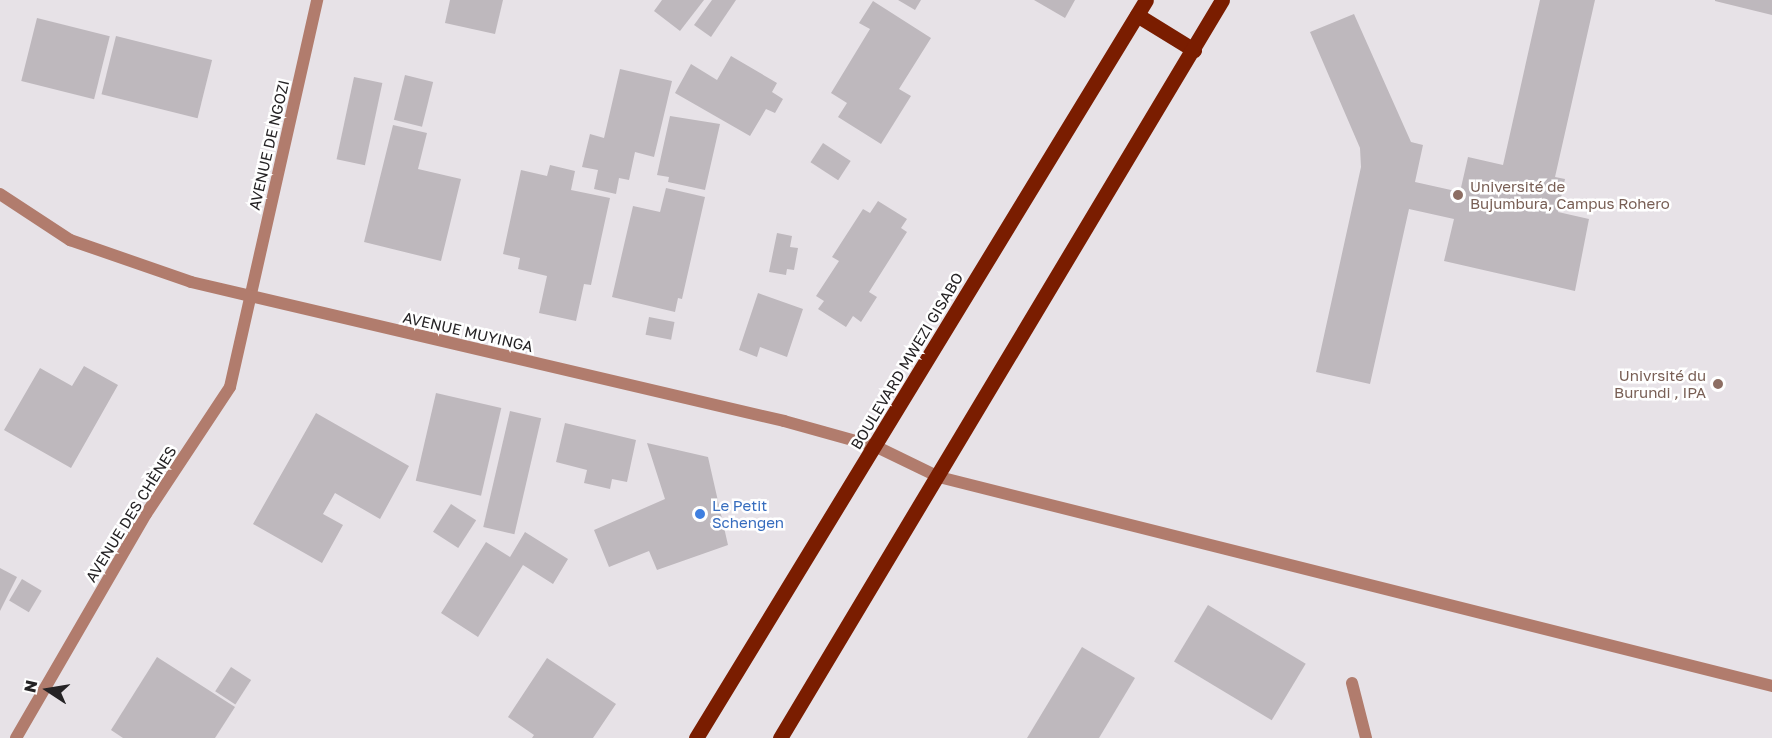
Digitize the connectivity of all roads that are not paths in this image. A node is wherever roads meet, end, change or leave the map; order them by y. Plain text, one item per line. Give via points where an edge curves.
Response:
1 (317, 0) edge
2 (1146, 0) edge
3 (1222, 0) edge
4 (1137, 15) junction
5 (1194, 50) junction
6 (0, 194) edge
7 (249, 297) junction
8 (877, 447) junction
9 (939, 477) junction
10 (1352, 683) dead end
11 (1772, 686) edge
12 (16, 738) edge
13 (696, 738) edge
14 (780, 738) edge
15 (1366, 738) edge

1 - 7 street, AVENUE DE NGOZI
2 - 4 main road, BOULEVARD MWEZI GISABO
3 - 5 main road
4 - 5 main road
4 - 8 main road, BOULEVARD MWEZI GISABO
5 - 9 main road
6 - 7 street, AVENUE MUYINGA via 69,240 191,282
7 - 8 street, AVENUE MUYINGA via 784,421
7 - 12 street, AVENUE DES CHÈNES via 230,387 146,514
8 - 9 street, AVENUE MUYINGA
8 - 13 main road, BOULEVARD MWEZI GISABO
9 - 11 street, AVENUE MUYINGA
9 - 14 main road
10 - 15 street

